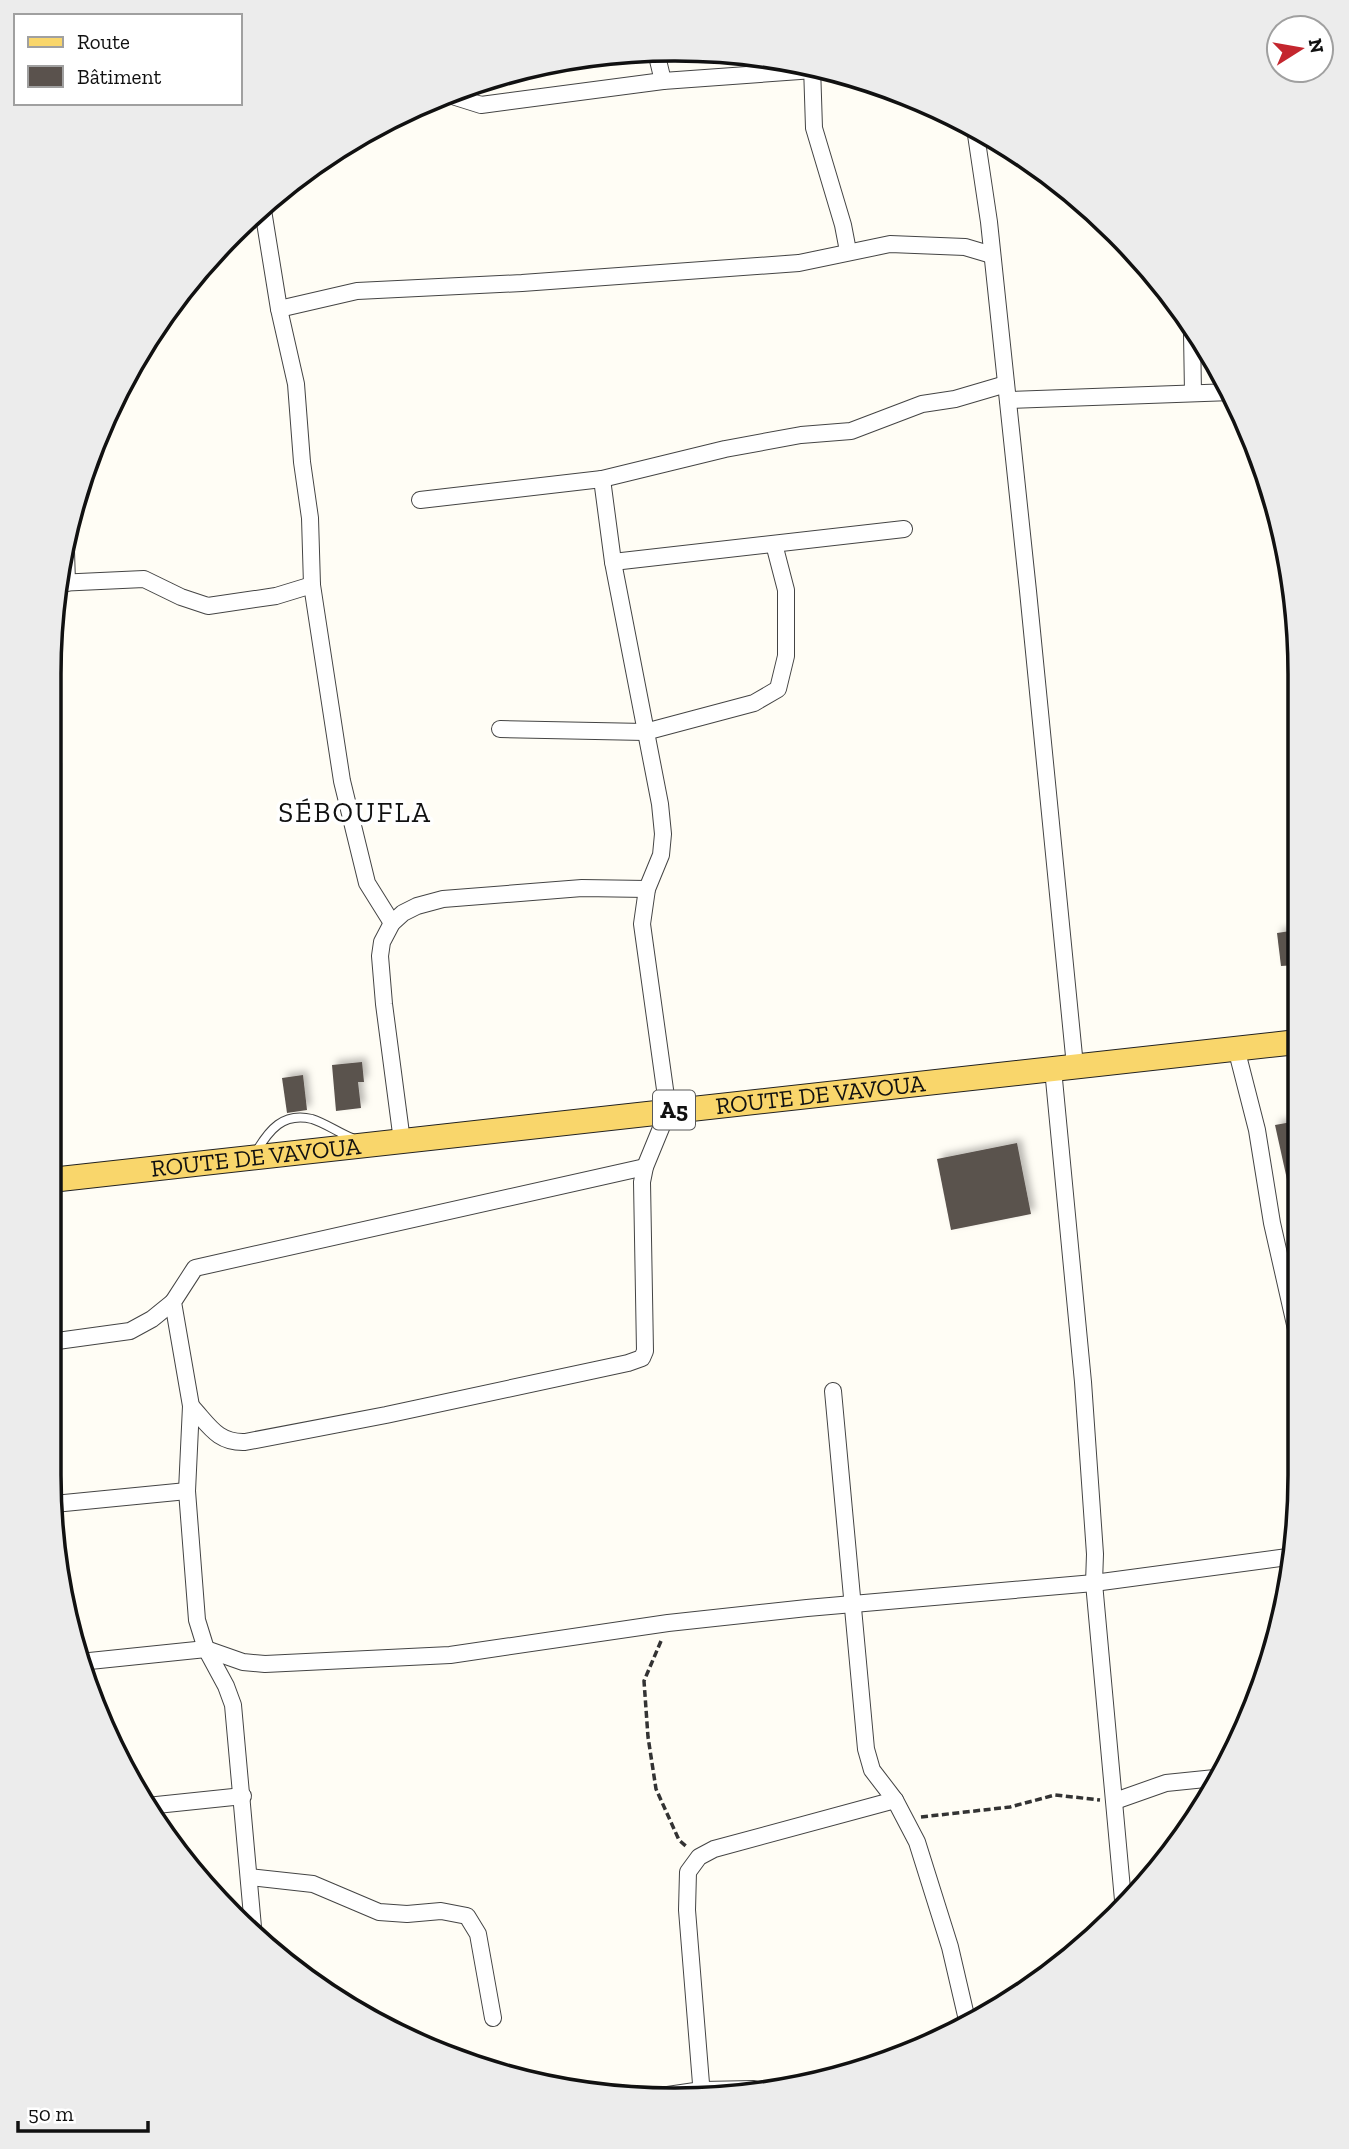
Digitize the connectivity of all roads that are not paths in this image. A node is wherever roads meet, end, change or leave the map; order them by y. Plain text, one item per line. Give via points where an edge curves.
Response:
1 (658, 62) edge
2 (785, 71) edge
3 (817, 78) edge
4 (663, 81) junction
5 (463, 99) edge
6 (977, 141) edge
7 (264, 218) edge
8 (848, 251) junction
9 (992, 255) junction
10 (279, 309) junction
11 (1192, 347) edge
12 (1007, 392) junction
13 (1219, 392) edge
14 (1193, 393) junction
15 (602, 479) junction
16 (420, 500) dead end
17 (904, 529) dead end
18 (774, 544) junction
19 (612, 562) junction
20 (68, 583) edge
21 (312, 586) junction
22 (500, 729) dead end
23 (645, 732) junction
24 (647, 889) junction
25 (392, 923) junction
26 (1288, 1043) edge
27 (1236, 1048) junction
28 (1064, 1068) junction
29 (668, 1111) junction
30 (402, 1141) junction
31 (368, 1145) junction
32 (253, 1157) junction
33 (645, 1167) junction
34 (61, 1179) edge
35 (1288, 1294) edge
36 (173, 1301) junction
37 (61, 1340) edge
38 (833, 1391) dead end
39 (191, 1406) junction
40 (187, 1491) junction
41 (62, 1503) edge
42 (1283, 1558) edge
43 (1094, 1583) junction
44 (852, 1604) junction
45 (206, 1649) junction
46 (90, 1660) edge
47 (1207, 1779) edge
48 (243, 1796) junction
49 (895, 1800) junction
50 (1115, 1801) junction
51 (158, 1805) edge
52 (250, 1877) junction
53 (1123, 1892) edge
54 (251, 1918) edge
55 (966, 2014) edge
56 (493, 2018) dead end
57 (701, 2087) edge

1 - 4 street
2 - 4 street
3 - 8 street via 814,128
4 - 5 street via 481,105
6 - 9 street
7 - 10 street
8 - 9 street via 890,244 965,247
8 - 10 street via 799,263 357,291
9 - 12 street
10 - 21 street via 296,384
11 - 14 street
12 - 14 street
12 - 15 street via 922,404 852,430 738,447
12 - 28 street
13 - 14 street
15 - 16 street
15 - 19 street
17 - 18 street
18 - 19 street
18 - 23 street via 786,590 786,656 778,689 754,703
19 - 23 street
20 - 21 street via 144,579 208,606
21 - 25 street via 342,781 367,883
22 - 23 street
23 - 24 street via 663,834 661,855
24 - 25 street via 582,888 443,899 410,910
24 - 29 street via 642,924
25 - 30 street via 380,956
26 - 27 main road, ROUTE DE VAVOUA / A5
27 - 28 main road, ROUTE DE VAVOUA / A5
27 - 35 street via 1257,1130
28 - 29 main road, ROUTE DE VAVOUA / A5
28 - 43 street
29 - 30 main road, ROUTE DE VAVOUA / A5
29 - 33 street
30 - 31 main road, ROUTE DE VAVOUA / A5
31 - 32 main road, ROUTE DE VAVOUA / A5
31 - 32 lane via 312,1119 284,1119 268,1130
32 - 34 main road, ROUTE DE VAVOUA / A5
33 - 36 street via 195,1268
33 - 39 street via 642,1358 245,1442 221,1438
36 - 37 street via 130,1331
36 - 39 street
38 - 44 street
39 - 40 street
40 - 41 street
40 - 45 street via 197,1620
42 - 43 street
43 - 44 street
43 - 50 street
44 - 45 street via 668,1623 450,1655 265,1664
44 - 49 street via 866,1749 872,1770
45 - 46 street
45 - 48 street via 233,1705
47 - 50 street via 1166,1783
48 - 51 street
48 - 52 street
49 - 55 street via 917,1842
49 - 57 street via 714,1849 699,1857 688,1872
50 - 53 street
52 - 54 street
52 - 56 street via 313,1884 379,1912 442,1911 467,1916 478,1934

